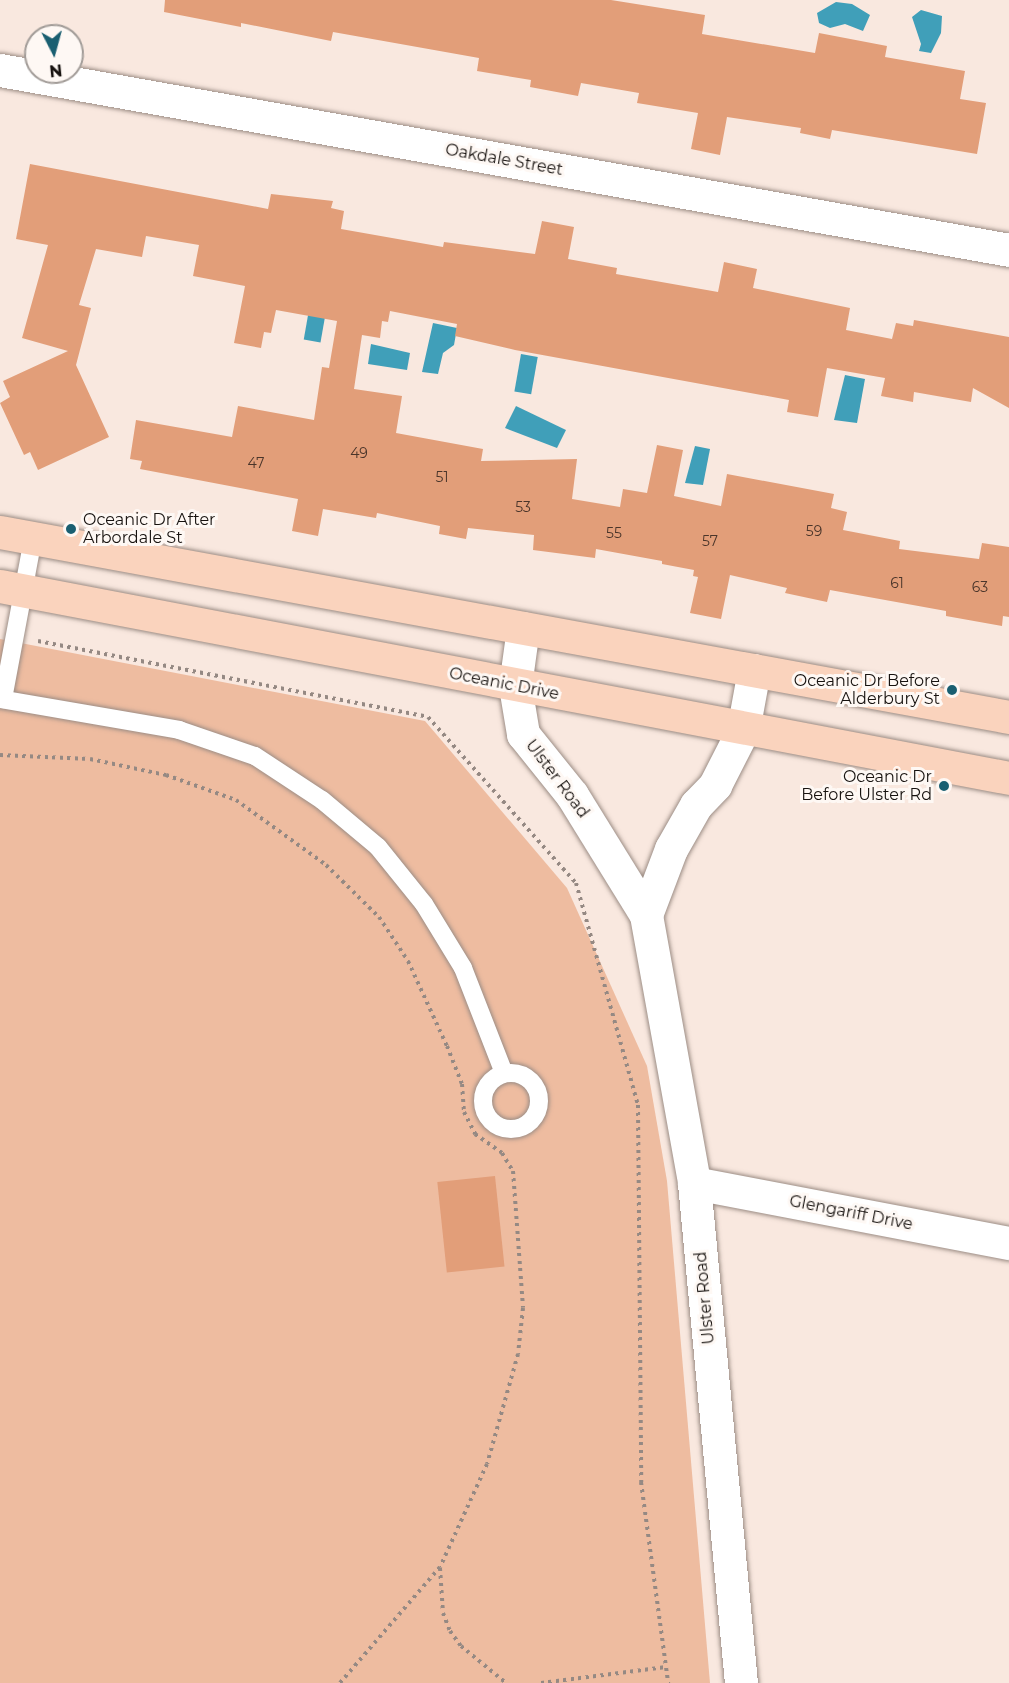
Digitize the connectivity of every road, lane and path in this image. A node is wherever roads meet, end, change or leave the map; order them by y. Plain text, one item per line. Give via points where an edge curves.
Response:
1 (0, 70) edge
2 (1009, 250) edge
3 (0, 532) edge
4 (33, 538) junction
5 (11, 588) edge
6 (523, 628) junction
7 (754, 670) junction
8 (515, 686) junction
9 (1, 699) edge
10 (1009, 717) edge
11 (743, 730) junction
12 (0, 755) edge
13 (1009, 778) edge
14 (646, 915) junction
15 (504, 1073) dead end
16 (694, 1183) junction
17 (1009, 1243) edge
18 (440, 1567) junction
19 (666, 1667) dead end
20 (340, 1683) edge
21 (506, 1683) edge
22 (542, 1683) edge
23 (741, 1683) edge

1 - 2 street, Oakdale Street
3 - 4 main road
4 - 5 lane
4 - 6 main road
5 - 8 main road, Oceanic Drive
5 - 9 lane
6 - 7 main road
6 - 8 street, Ulster Road
7 - 10 main road
7 - 11 street
8 - 11 main road, Oceanic Drive
8 - 14 street, Ulster Road via 523,734 572,795
9 - 15 lane via 179,730 255,756 322,800 378,847 424,904 463,968
11 - 13 main road, Oceanic Drive
11 - 14 street via 715,785 696,805 671,849
12 - 18 path via 90,759 166,775 236,800 326,865 379,917 427,996 462,1084 464,1112 471,1127 502,1153 513,1171 524,1308 518,1354 487,1464
14 - 16 street, Ulster Road
16 - 17 street, Glengariff Drive
16 - 23 street, Ulster Road
18 - 20 path
18 - 21 path via 440,1596 450,1631 461,1646
19 - 22 path

